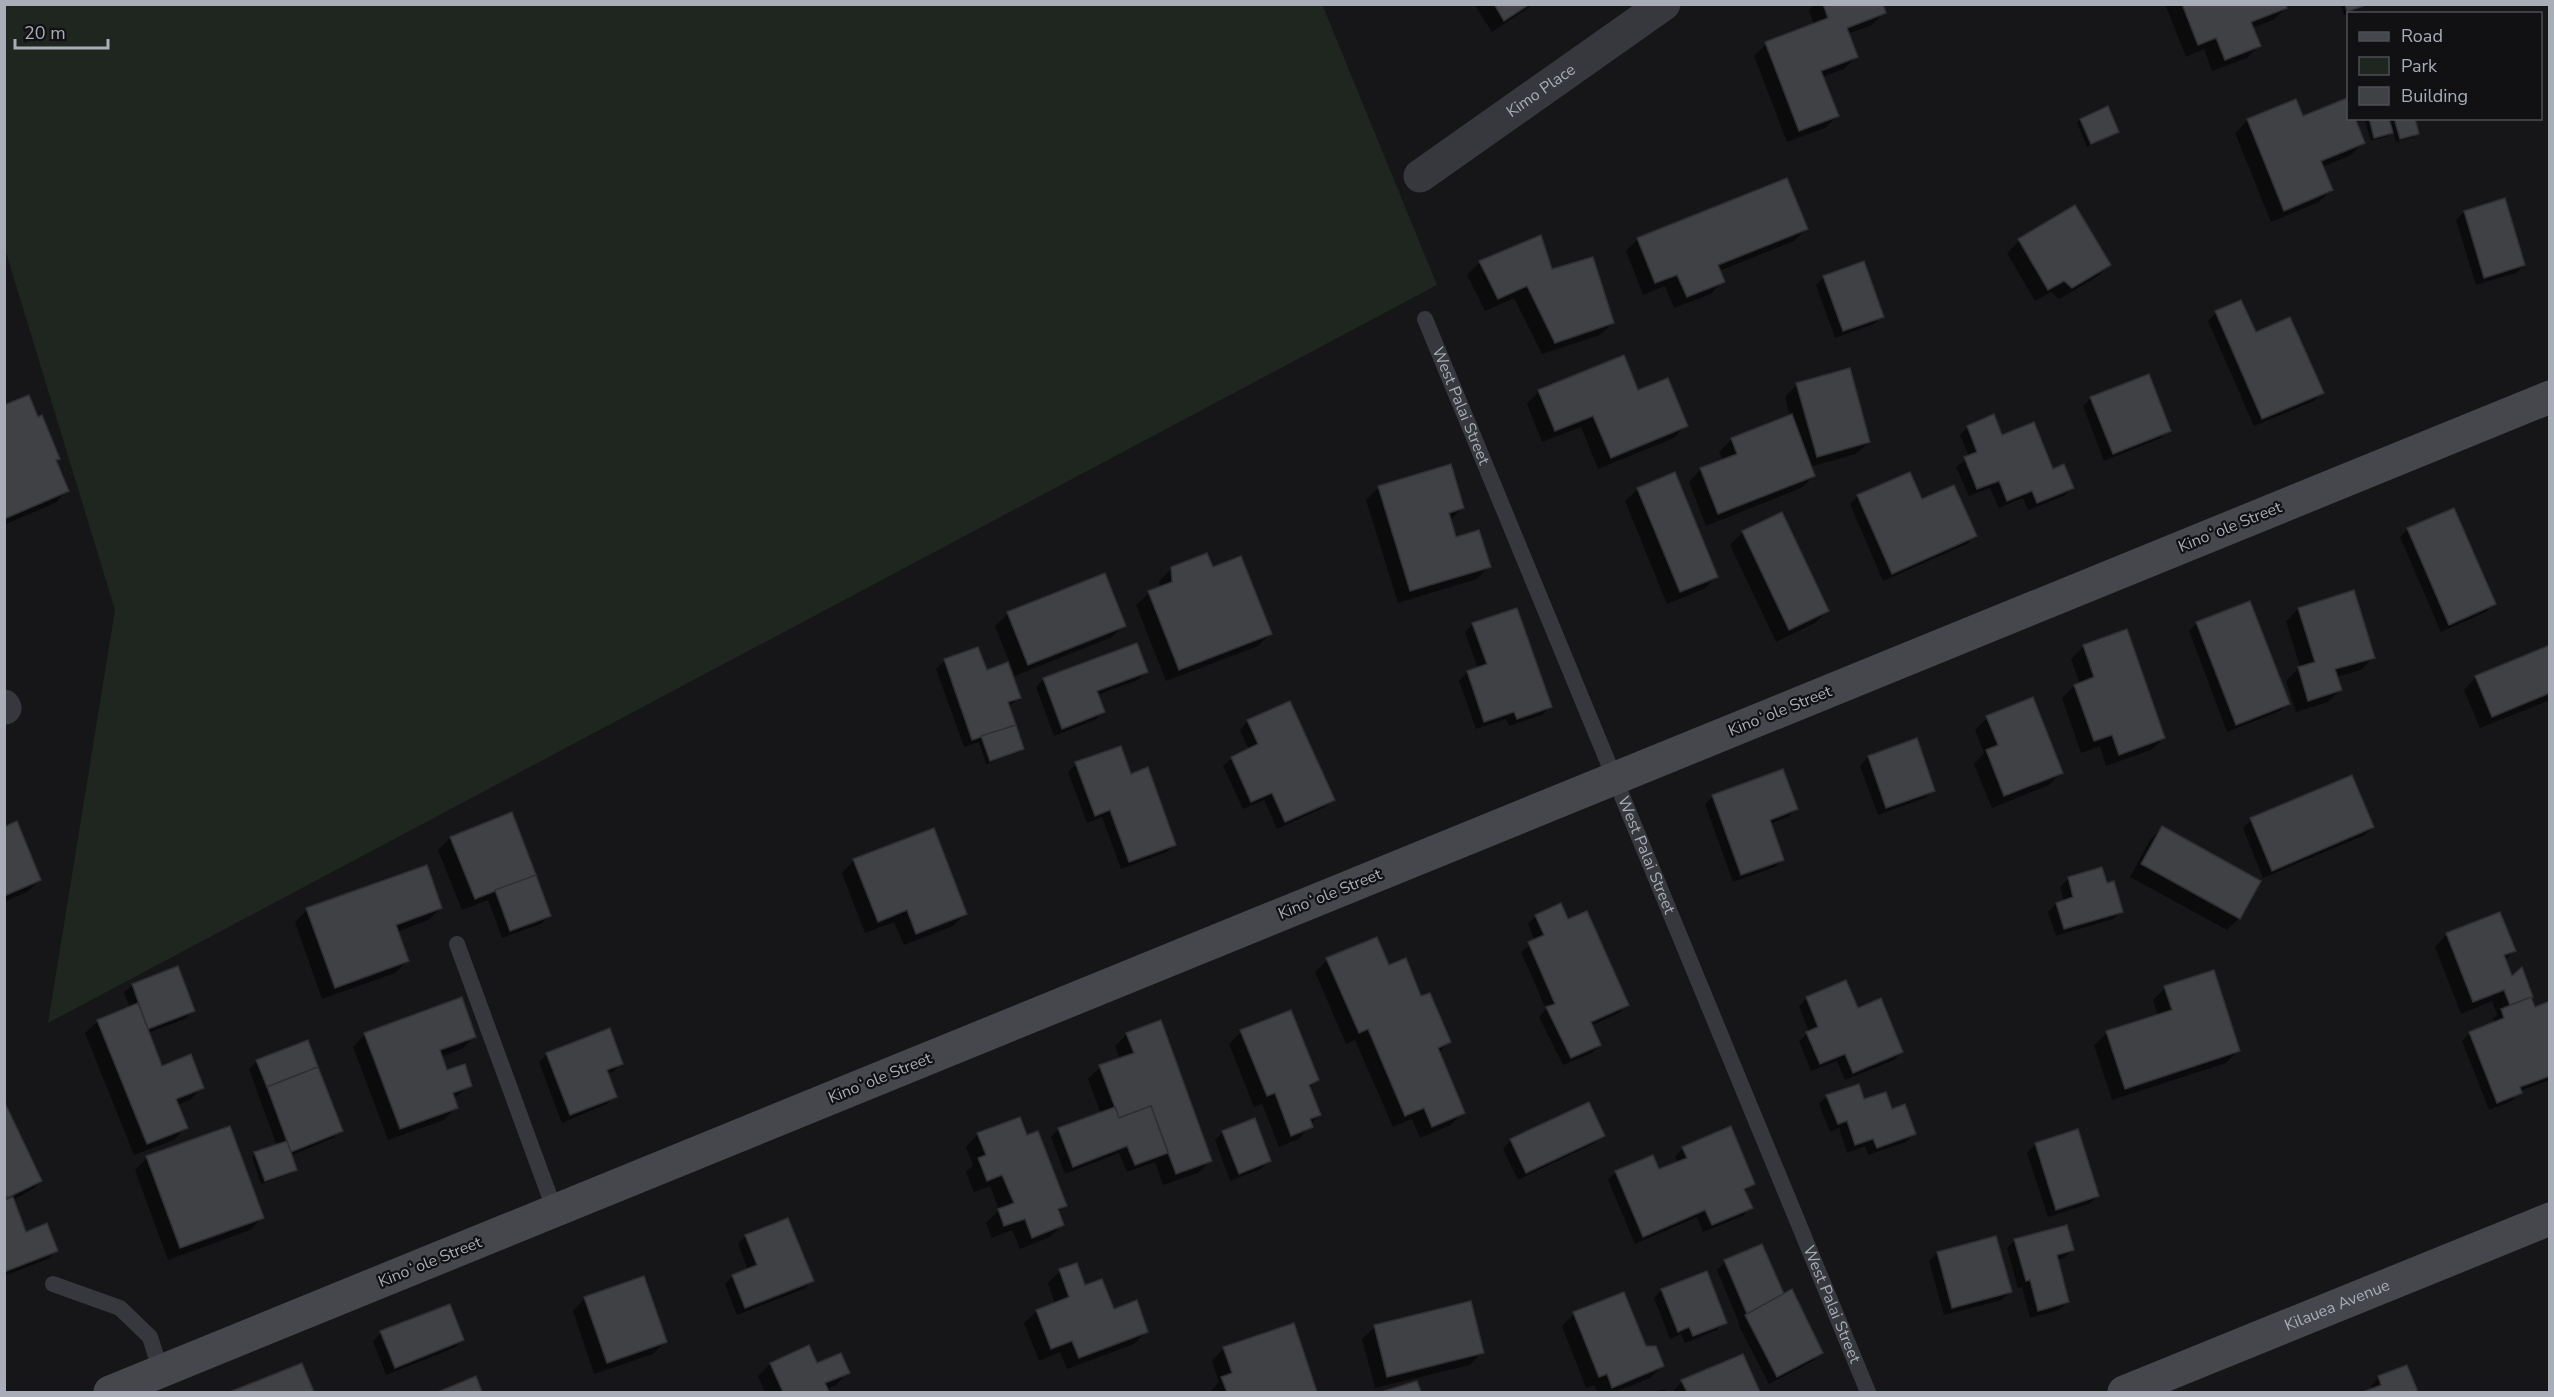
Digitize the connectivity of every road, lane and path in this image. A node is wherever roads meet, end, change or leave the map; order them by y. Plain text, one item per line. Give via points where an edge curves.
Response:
1 (1664, 4) edge
2 (1420, 176) dead end
3 (1425, 319) dead end
4 (2550, 397) edge
5 (1615, 778) junction
6 (457, 944) dead end
7 (555, 1211) junction
8 (2550, 1219) edge
9 (52, 1284) dead end
10 (161, 1372) junction
11 (110, 1392) edge
12 (1868, 1392) edge
13 (2124, 1392) edge

1 - 2 street, Kimo Place
3 - 5 lane, West Palai Street
4 - 5 street, Kinoʻole Street
5 - 7 street, Kinoʻole Street
5 - 12 lane, West Palai Street
6 - 7 lane
7 - 10 street, Kinoʻole Street
8 - 13 street, Kilauea Avenue
9 - 10 lane via 120,1308 150,1337
10 - 11 street, Kinoʻole Street

